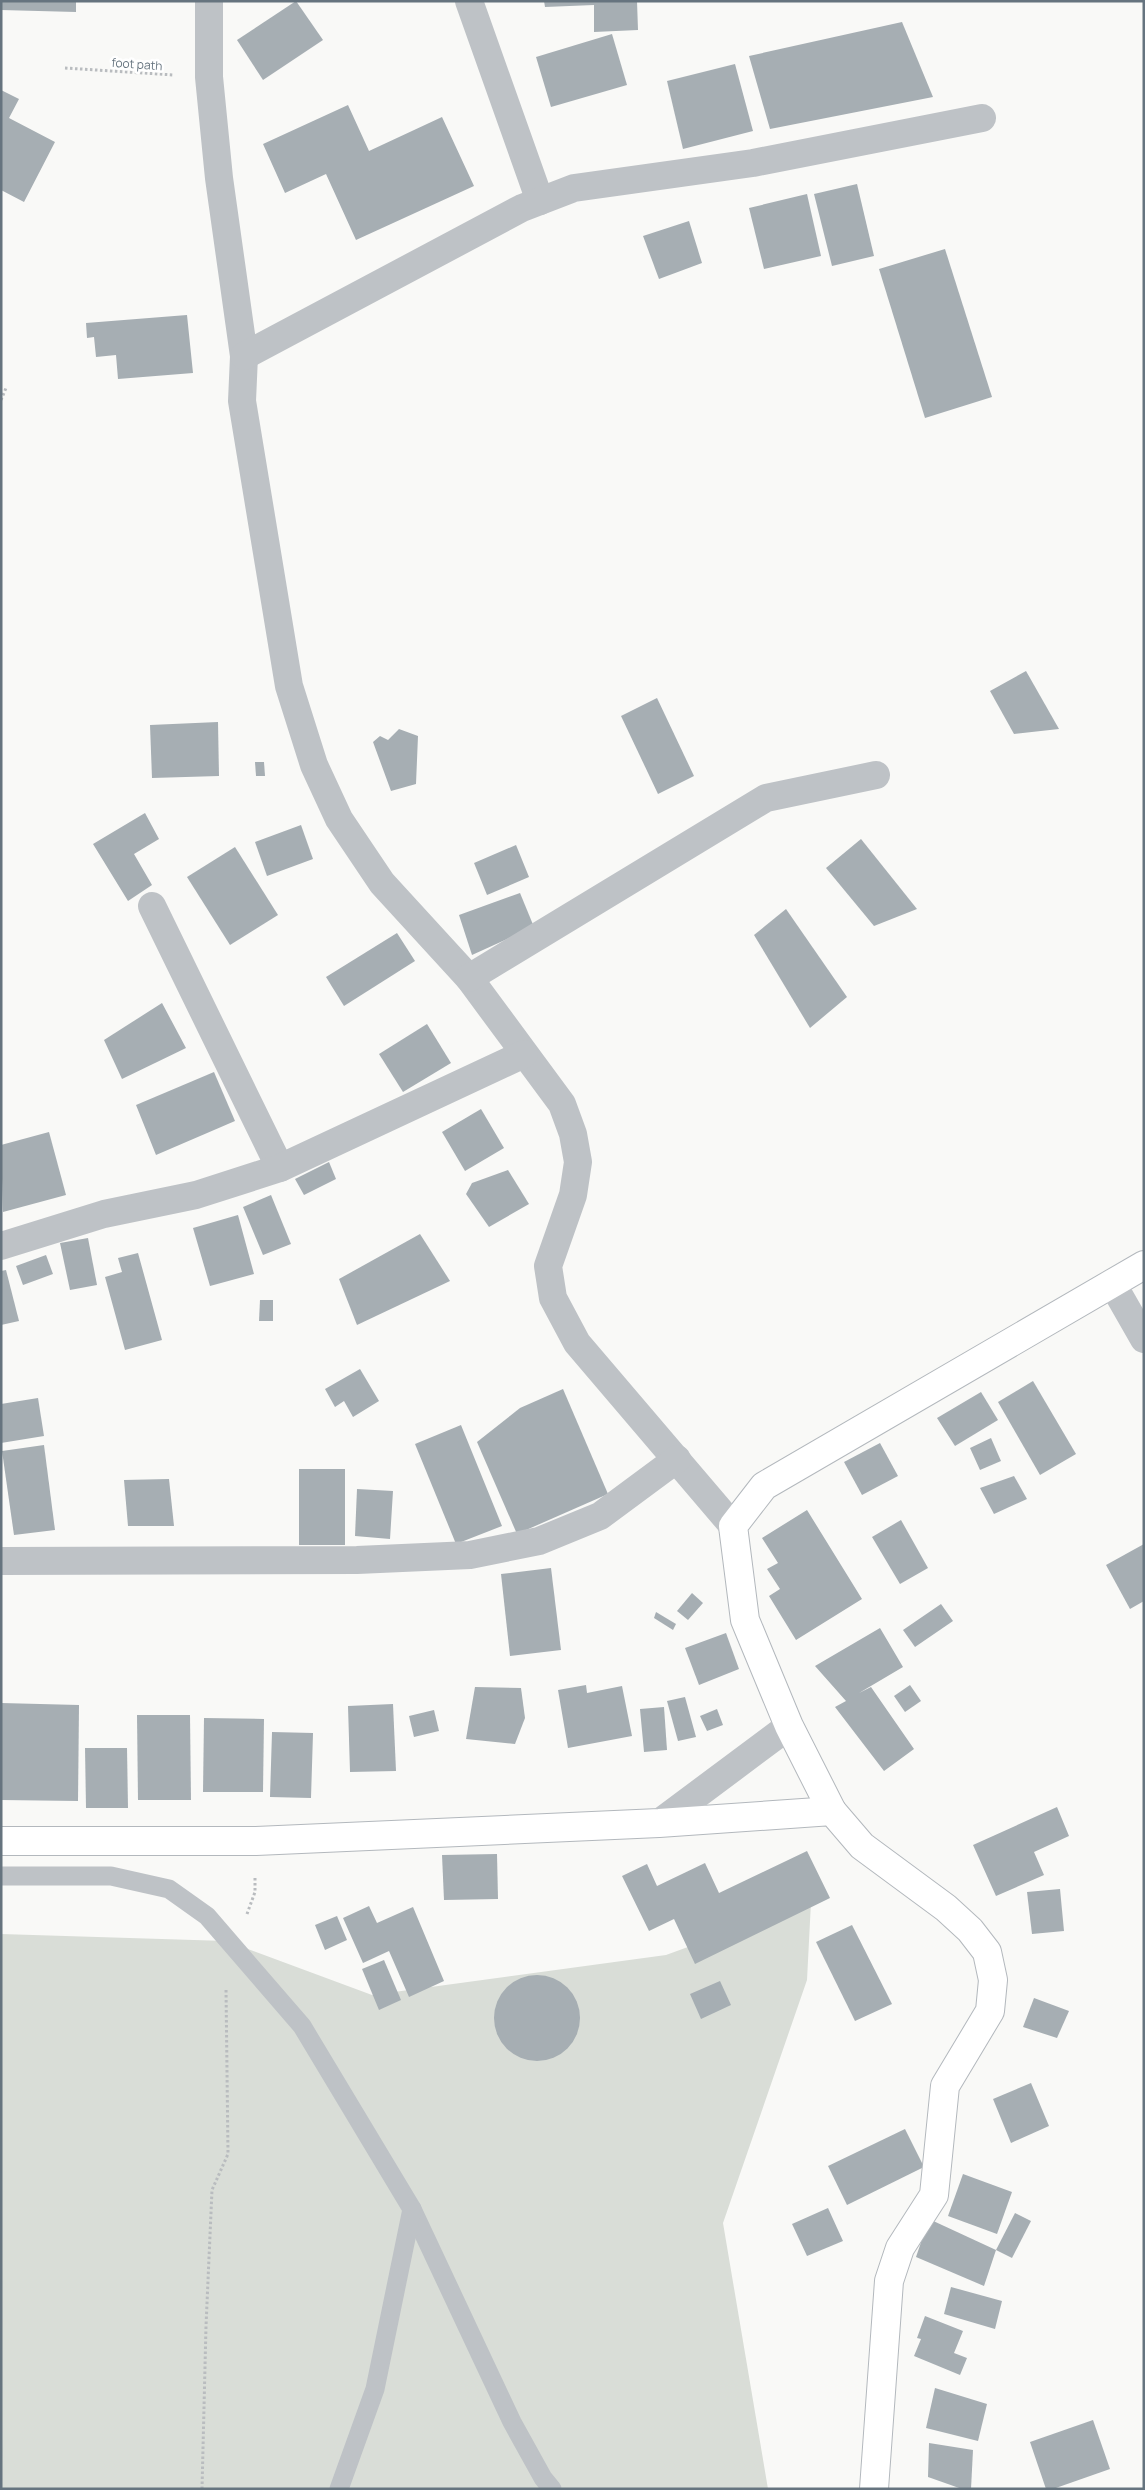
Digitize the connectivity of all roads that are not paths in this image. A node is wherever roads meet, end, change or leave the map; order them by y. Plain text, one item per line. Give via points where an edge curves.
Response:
1 (209, 1) edge
2 (469, 1) edge
3 (982, 118) dead end
4 (540, 201) junction
5 (244, 356) junction
6 (876, 775) dead end
7 (152, 906) dead end
8 (468, 978) junction
9 (524, 1054) junction
10 (280, 1168) junction
11 (1, 1246) edge
12 (1144, 1265) edge
13 (1112, 1283) junction
14 (1144, 1339) edge
15 (676, 1458) junction
16 (733, 1526) junction
17 (1, 1561) edge
18 (789, 1726) junction
19 (832, 1812) junction
20 (659, 1823) junction
21 (1, 1841) edge
22 (1, 1876) edge
23 (412, 2209) junction
24 (339, 2489) edge
25 (552, 2489) edge
26 (874, 2489) edge

1 - 5 street via 209,78 219,178
2 - 4 street
3 - 4 street via 753,163 574,188
4 - 5 street
5 - 8 street via 242,401 289,686 314,765 339,818 382,883
6 - 8 street via 766,798
7 - 10 street
8 - 9 street
9 - 10 street
9 - 15 street via 562,1104 573,1134 578,1162 573,1195 548,1266 553,1298 577,1343
10 - 11 street via 196,1195 104,1214
12 - 13 street
13 - 14 street
13 - 16 street via 764,1486
15 - 16 street
15 - 17 street via 600,1516 538,1541 470,1555 357,1560
16 - 18 street via 745,1620
18 - 19 street
18 - 20 street
19 - 20 street
19 - 26 street via 862,1846 946,1908 970,1930 986,1952 993,1980 990,2011 945,2086 934,2195 900,2248 889,2281
20 - 21 street via 256,1841
22 - 23 lane via 111,1876 169,1889 207,1916 302,2026
23 - 24 lane via 375,2389
23 - 25 lane via 512,2422

